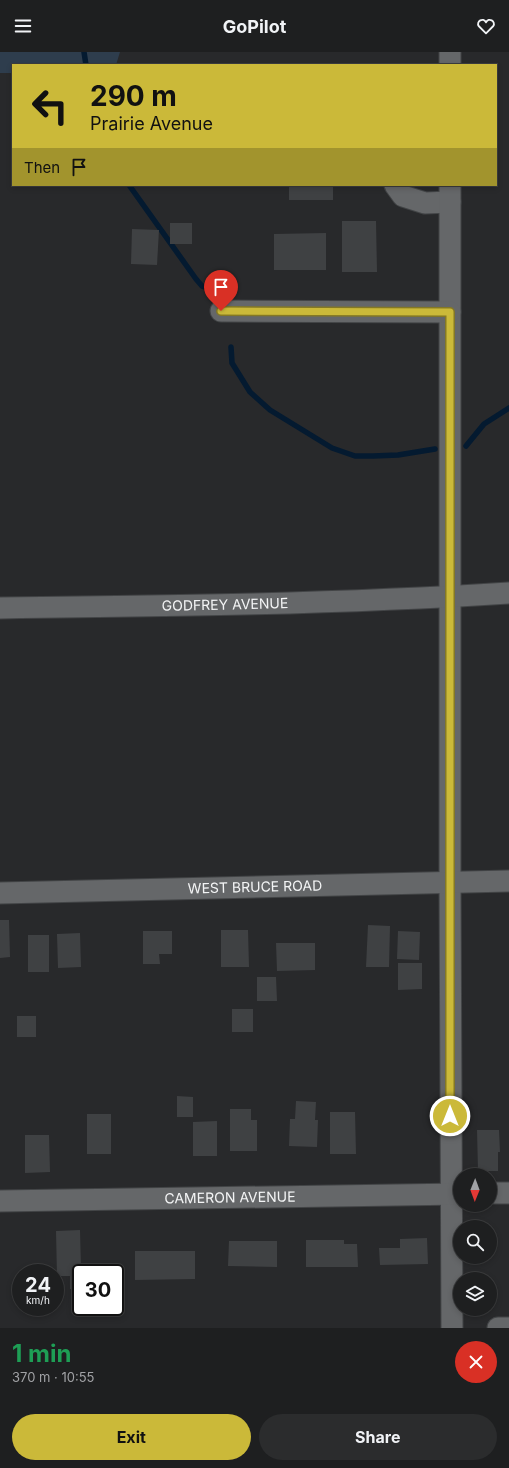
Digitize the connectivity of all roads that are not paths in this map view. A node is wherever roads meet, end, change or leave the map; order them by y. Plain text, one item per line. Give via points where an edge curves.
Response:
1 (450, 52) edge
2 (450, 64) edge
3 (395, 186) edge
4 (450, 194) edge
5 (221, 311) dead end
6 (450, 312) junction
7 (509, 594) edge
8 (450, 597) junction
9 (0, 608) edge
10 (509, 881) edge
11 (450, 882) junction
12 (0, 893) edge
13 (455, 1168) edge
14 (497, 1193) edge
15 (509, 1193) edge
16 (453, 1194) edge
17 (0, 1201) edge
18 (455, 1212) edge
19 (452, 1328) edge
20 (498, 1328) edge
21 (509, 1328) edge

1 - 2 street
3 - 4 street via 403,196 425,203
4 - 6 street
5 - 6 street
6 - 8 street
7 - 8 street, GODFREY AVENUE
8 - 9 street, GODFREY AVENUE via 193,606
8 - 11 street
10 - 11 street, WEST BRUCE ROAD
11 - 12 street, WEST BRUCE ROAD
11 - 13 street
14 - 15 street
16 - 17 street, CAMERON AVENUE
18 - 19 street
20 - 21 street

